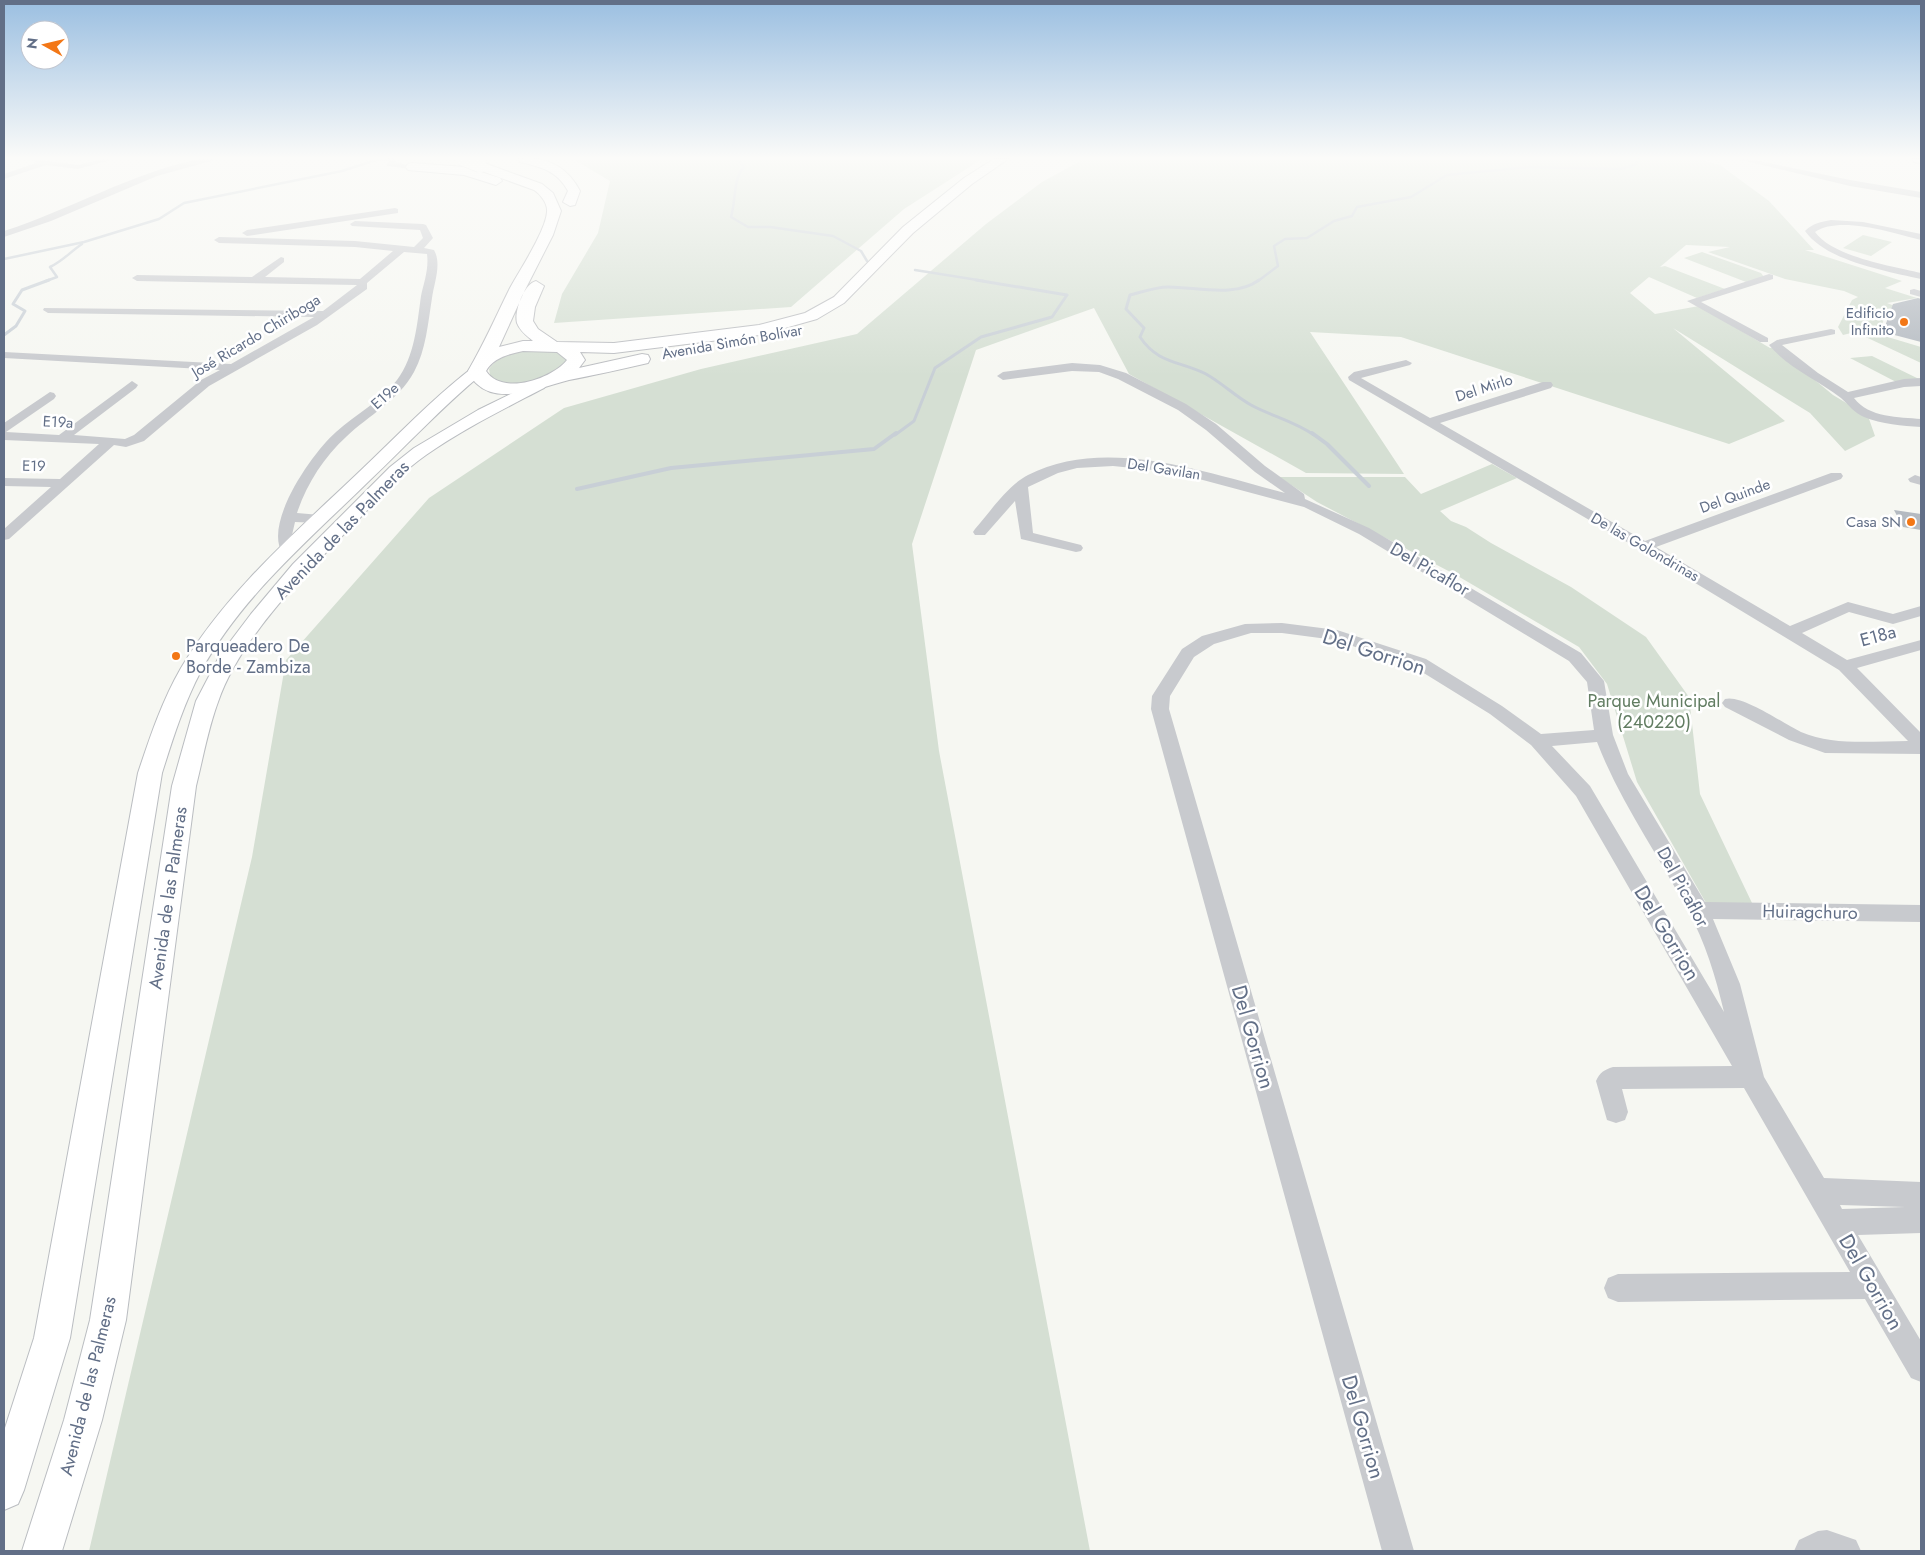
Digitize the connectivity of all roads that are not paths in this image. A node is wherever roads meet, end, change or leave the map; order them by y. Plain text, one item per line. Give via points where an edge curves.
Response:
1 (258, 232) edge
2 (425, 232) edge
3 (548, 232) edge
4 (563, 232) edge
5 (906, 232) edge
6 (929, 232) edge
7 (1811, 232) edge
8 (1897, 232) edge
9 (926, 235) dead end
10 (1921, 237) edge
11 (403, 248) junction
12 (418, 249) junction
13 (281, 260) dead end
14 (1921, 276) edge
15 (1769, 277) dead end
16 (137, 278) dead end
17 (256, 279) junction
18 (362, 282) junction
19 (517, 290) junction
20 (48, 310) dead end
21 (326, 314) junction
22 (846, 314) dead end
23 (1831, 332) dead end
24 (1773, 342) junction
25 (556, 346) junction
26 (4, 355) edge
27 (1406, 363) dead end
28 (231, 367) junction
29 (476, 371) junction
30 (1358, 375) joint
31 (1003, 376) dead end
32 (550, 381) junction
33 (1921, 382) edge
34 (132, 385) dead end
35 (1547, 385) dead end
36 (50, 396) dead end
37 (1846, 396) junction
38 (4, 414) edge
39 (24, 415) junction
40 (1430, 422) junction
41 (1921, 422) edge
42 (4, 429) edge
43 (4, 436) edge
44 (63, 438) junction
45 (111, 441) junction
46 (1836, 476) dead end
47 (4, 482) edge
48 (63, 483) junction
49 (1022, 486) junction
50 (1309, 504) junction
51 (288, 517) junction
52 (320, 519) junction
53 (7, 530) edge
54 (1364, 531) joint
55 (980, 532) dead end
56 (1644, 546) junction
57 (1076, 548) dead end
58 (288, 551) junction
59 (1921, 611) edge
60 (1790, 632) junction
61 (1921, 645) edge
62 (1845, 666) junction
63 (1731, 703) dead end
64 (1604, 735) junction
65 (1537, 741) junction
66 (1921, 744) edge
67 (1921, 748) edge
68 (1699, 910) junction
69 (1921, 914) edge
70 (1752, 1077) junction
71 (1616, 1112) dead end
72 (1819, 1191) junction
73 (1921, 1195) edge
74 (1921, 1220) edge
75 (1836, 1222) junction
76 (1872, 1284) junction
77 (1618, 1288) dead end
78 (1921, 1368) edge
79 (4, 1490) edge
80 (42, 1551) edge
81 (1398, 1551) edge
82 (1810, 1551) edge
83 (1845, 1551) edge

1 - 11 street via 219,240
2 - 12 street via 428,238
3 - 19 highway
4 - 25 highway via 523,319 526,328
5 - 25 highway, Avenida Simón Bolívar via 839,300 811,316 760,330 716,336 614,348
6 - 9 highway, Avenida Simón Bolívar
7 - 14 street via 1816,240 1834,250
8 - 10 street
11 - 12 street
11 - 18 street, José Ricardo Chiriboga
12 - 51 street, E19e via 431,252 433,269 421,339 408,373 394,390 324,451
13 - 17 street
15 - 24 street via 1692,301
16 - 17 street
17 - 18 street
18 - 21 street, José Ricardo Chiriboga via 363,287
19 - 29 highway
19 - 29 highway via 504,304 464,370
20 - 21 street
21 - 28 street, José Ricardo Chiriboga
22 - 32 highway, Avenida Simón Bolívar via 789,334 665,354
23 - 24 street
24 - 37 street via 1814,376
25 - 29 highway, Avenida Simón Bolívar via 516,348
25 - 32 highway via 572,353 576,360 572,369
26 - 28 street
27 - 30 street
28 - 45 street, José Ricardo Chiriboga via 205,383 139,438 126,443
29 - 32 highway, Avenida Simón Bolívar via 484,383 508,388
29 - 52 main road, Avenida de las Palmeras
30 - 40 street, De las Golondrinas via 1354,377 1357,382
31 - 50 street via 1072,367 1100,369 1122,376 1211,427 1260,469
32 - 80 main road, Avenida de las Palmeras via 447,433 396,471 300,568 258,618 231,655 207,701 184,786 108,1320 83,1420
33 - 37 street
34 - 44 street
35 - 40 street, Del Mirlo
36 - 39 street
37 - 41 street via 1852,404 1877,417
38 - 39 street
39 - 42 street
40 - 56 street, De las Golondrinas
43 - 44 street, E19a
44 - 45 street, E19a
45 - 48 street
46 - 56 street, Del Quinde
47 - 48 street, E19
48 - 53 street
49 - 50 street, Del Gavilan via 1033,478 1077,464 1147,464 1183,470
49 - 55 street, Del Gavilan
49 - 57 street via 1026,536
50 - 54 street, Del Gavilan
51 - 52 street
51 - 58 street, E19e via 284,536
52 - 58 main road, Avenida de las Palmeras
54 - 64 street, Del Picaflor via 1576,657 1596,681
56 - 60 street, De las Golondrinas
58 - 79 main road, Avenida de las Palmeras via 251,590 192,668 171,710 150,773 52,1338
59 - 60 street via 1897,619 1848,607
60 - 62 street, De las Golondrinas
61 - 62 street, E18a
62 - 66 street, De las Golondrinas
63 - 67 street via 1795,736 1825,747
64 - 65 street
64 - 68 street, Del Picaflor via 1628,793
65 - 70 street, Del Gorrion via 1583,791
65 - 81 street, Del Gorrion via 1496,710 1420,663 1337,635 1282,628 1251,628 1208,640 1188,653 1161,696 1160,708 1166,733
68 - 69 street, Huiragchuro
68 - 70 street, Del Picaflor via 1729,984
70 - 71 street via 1613,1078 1608,1081
70 - 72 street, Del Gorrion
72 - 73 street
72 - 75 street, Del Gorrion
74 - 75 street
75 - 76 street, Del Gorrion
76 - 77 street
76 - 78 street, Del Gorrion
82 - 83 street via 1826,1545

